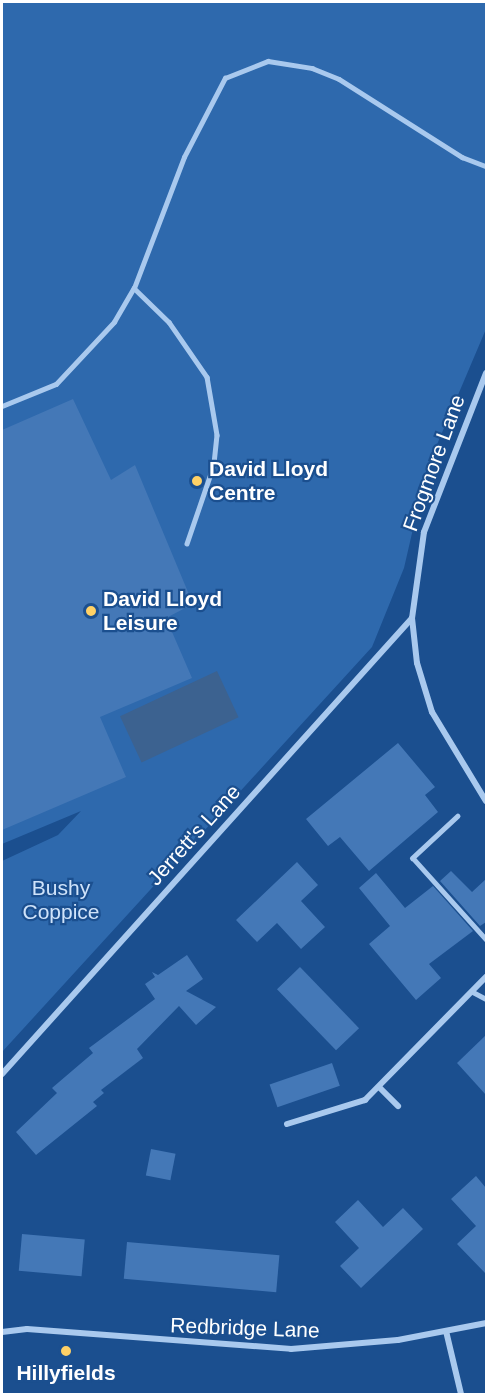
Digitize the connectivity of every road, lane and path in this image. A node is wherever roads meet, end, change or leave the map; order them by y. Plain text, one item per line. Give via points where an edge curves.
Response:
1 (486, 166) edge
2 (134, 288) junction
3 (486, 373) edge
4 (2, 406) edge
5 (187, 544) dead end
6 (412, 618) junction
7 (486, 801) edge
8 (458, 816) dead end
9 (486, 939) edge
10 (486, 977) edge
11 (473, 992) junction
12 (486, 999) edge
13 (2, 1074) edge
14 (379, 1087) junction
15 (398, 1106) dead end
16 (287, 1124) dead end
17 (486, 1323) edge
18 (446, 1331) junction
19 (2, 1332) edge
20 (461, 1395) edge

1 - 2 lane via 462,157 339,79 268,61 225,78 184,157
2 - 4 lane via 114,322 56,384
2 - 5 lane via 169,322 207,377 216,445
3 - 6 street, Frogmore Lane via 424,532
6 - 7 street, Frogmore Lane via 417,663 432,711
6 - 13 street, Jerrett's Lane
8 - 9 lane via 413,858
10 - 11 street
11 - 12 lane
11 - 14 street
14 - 15 street
14 - 16 street via 365,1100
17 - 18 street, Redbridge Lane
18 - 19 street, Redbridge Lane via 291,1348 27,1329
18 - 20 street

